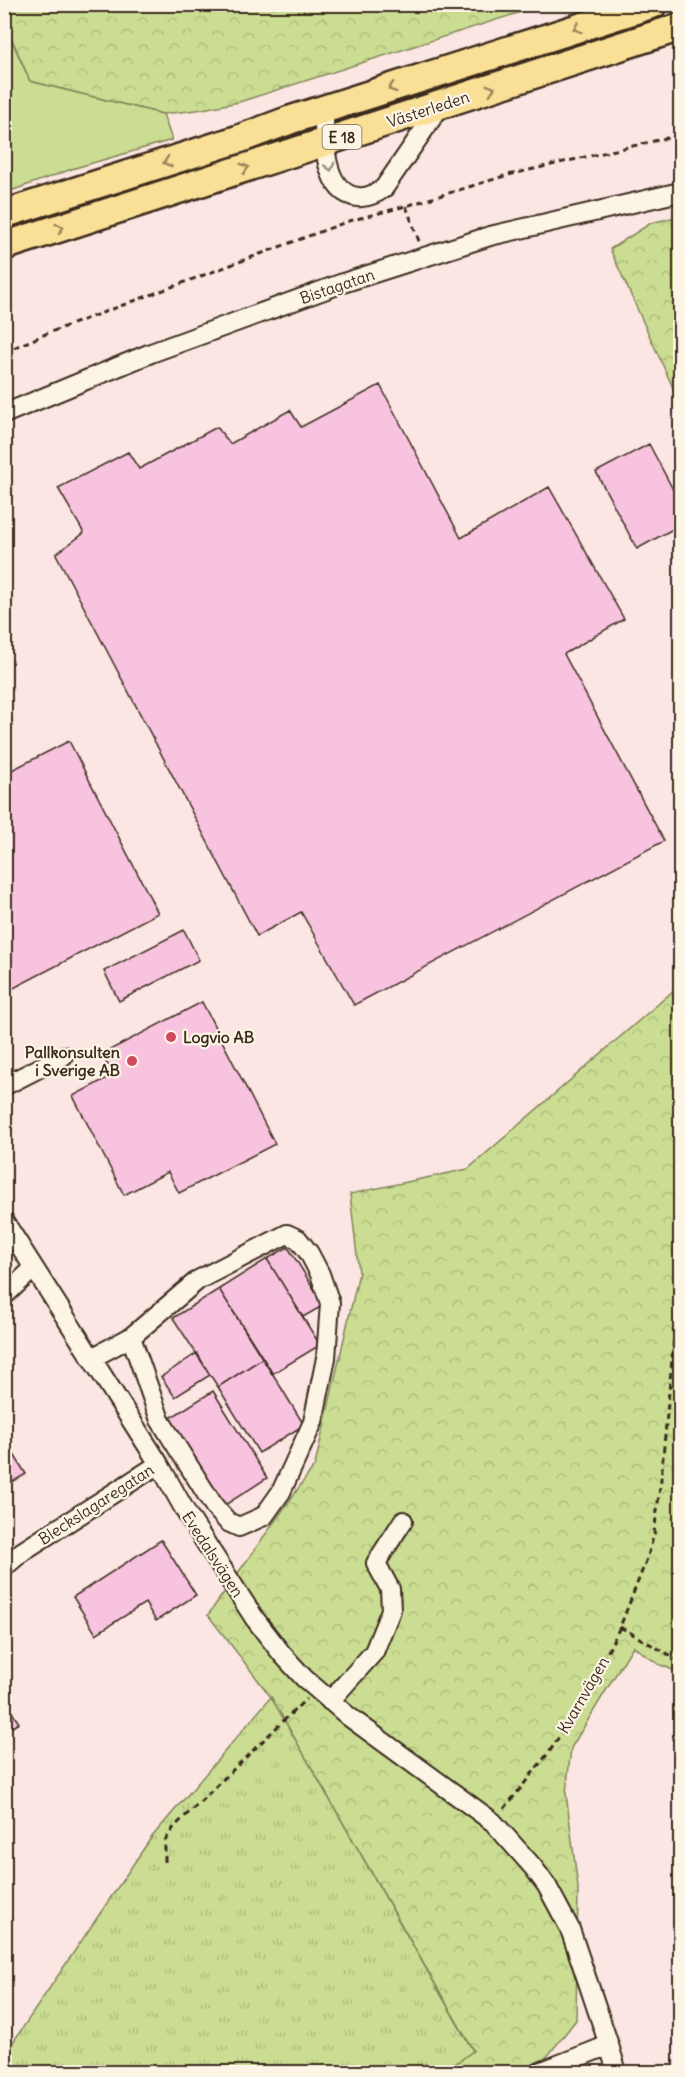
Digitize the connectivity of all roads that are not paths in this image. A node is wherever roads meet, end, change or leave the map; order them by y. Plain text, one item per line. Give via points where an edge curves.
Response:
1 (653, 4) edge
2 (681, 27) edge
3 (441, 105) junction
4 (324, 110) junction
5 (324, 143) junction
6 (681, 192) edge
7 (4, 214) edge
8 (4, 246) edge
9 (4, 414) edge
10 (63, 1056) dead end
11 (4, 1086) edge
12 (4, 1221) edge
13 (34, 1268) junction
14 (4, 1296) edge
15 (131, 1336) junction
16 (92, 1359) junction
17 (159, 1464) junction
18 (403, 1521) dead end
19 (4, 1568) edge
20 (323, 1695) junction
21 (609, 2045) junction
22 (540, 2073) edge
23 (617, 2073) edge

1 -> 4 highway, Västerleden / E 18
3 -> 2 highway, Västerleden / E 18
3 - 5 highway, Västerleden / E 18
5 -> 3 street via 338,187 353,196 371,196 384,188
4 - 5 street
4 -> 7 highway, Västerleden / E 18
8 -> 5 highway, Västerleden / E 18
6 - 9 street, Bistagatan via 523,227 424,256 193,337
10 - 11 street
12 - 13 street, Evedalsvägen
13 - 14 street
13 - 16 street, Evedalsvägen
15 - 15 street via 198,1280 287,1234 304,1246 320,1274 330,1304 326,1358 313,1422 281,1492 264,1516 239,1527 228,1522 214,1506 160,1420
15 - 16 street
16 - 17 street, Evedalsvägen
17 - 19 street, Bleckslagaregatan via 23,1551
17 - 20 street, Evedalsvägen via 255,1618 282,1654
18 - 20 street via 376,1563 390,1589 391,1610 374,1652
20 - 21 street, Evedalsvägen via 493,1822 533,1867 570,1929
21 - 22 street
21 - 23 street

